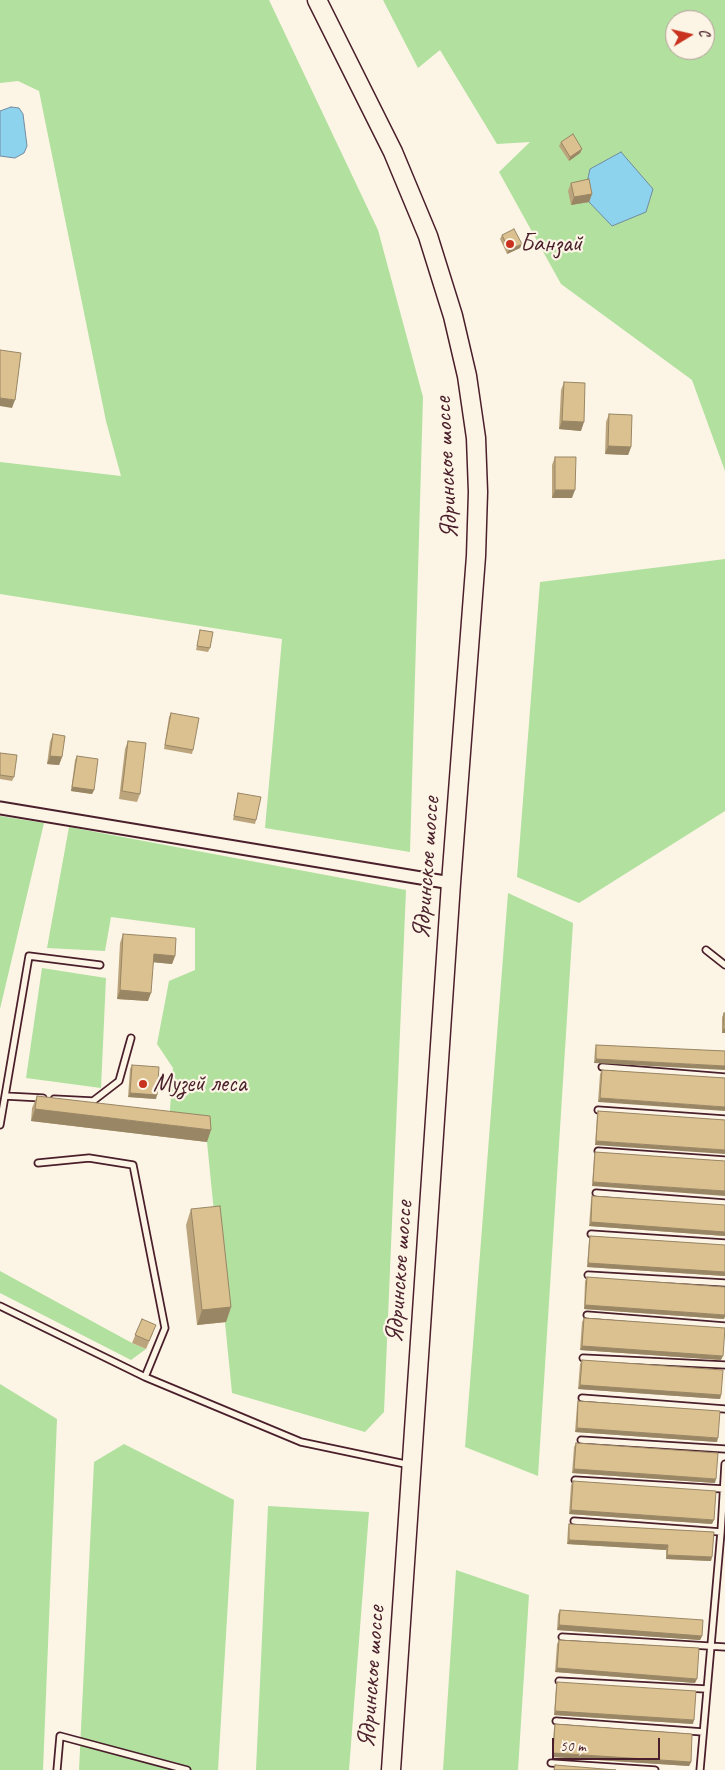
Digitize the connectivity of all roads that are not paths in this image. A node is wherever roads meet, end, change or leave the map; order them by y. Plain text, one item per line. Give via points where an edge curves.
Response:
1 (317, 0) edge
2 (0, 808) edge
3 (451, 884) junction
4 (706, 950) dead end
5 (100, 965) dead end
6 (725, 965) edge
7 (131, 1038) dead end
8 (602, 1067) dead end
9 (725, 1077) edge
10 (5, 1096) junction
11 (598, 1110) edge
12 (725, 1118) edge
13 (0, 1125) edge
14 (598, 1150) edge
15 (725, 1160) edge
16 (38, 1163) dead end
17 (596, 1194) edge
18 (725, 1203) edge
19 (591, 1234) edge
20 (725, 1243) edge
21 (588, 1275) edge
22 (725, 1283) edge
23 (0, 1306) edge
24 (587, 1315) dead end
25 (725, 1326) edge
26 (583, 1358) edge
27 (725, 1365) edge
28 (145, 1377) junction
29 (582, 1398) dead end
30 (725, 1409) edge
31 (581, 1440) dead end
32 (725, 1449) edge
33 (725, 1464) edge
34 (412, 1466) junction
35 (575, 1480) edge
36 (724, 1489) junction
37 (574, 1522) edge
38 (721, 1532) junction
39 (562, 1637) dead end
40 (710, 1646) junction
41 (725, 1647) edge
42 (559, 1680) edge
43 (706, 1689) junction
44 (556, 1721) dead end
45 (703, 1732) junction
46 (551, 1763) dead end
47 (57, 1770) edge
48 (187, 1770) edge
49 (391, 1770) edge
50 (655, 1770) edge
51 (700, 1770) edge

1 - 3 main road, Ядринское шоссе via 393,152 428,236 453,316 467,376 476,438 477,547
2 - 3 street
3 - 34 main road, Ядринское шоссе
4 - 6 lane
5 - 10 lane via 29,956
7 - 10 lane via 119,1081 93,1101
8 - 9 lane
10 - 13 lane
11 - 12 lane
14 - 15 lane
16 - 28 lane via 89,1158 133,1165 164,1328
17 - 18 lane
19 - 20 lane
21 - 22 lane
23 - 28 lane
24 - 25 lane
26 - 27 lane
28 - 34 lane via 301,1442
29 - 30 lane
31 - 32 lane
33 - 36 lane
34 - 49 main road, Ядринское шоссе
35 - 36 lane
36 - 38 lane
37 - 38 lane
38 - 40 lane
39 - 40 lane
40 - 41 lane
40 - 43 lane
42 - 43 lane
43 - 45 lane
44 - 45 lane
45 - 51 lane
46 - 50 lane
47 - 48 lane via 60,1736

